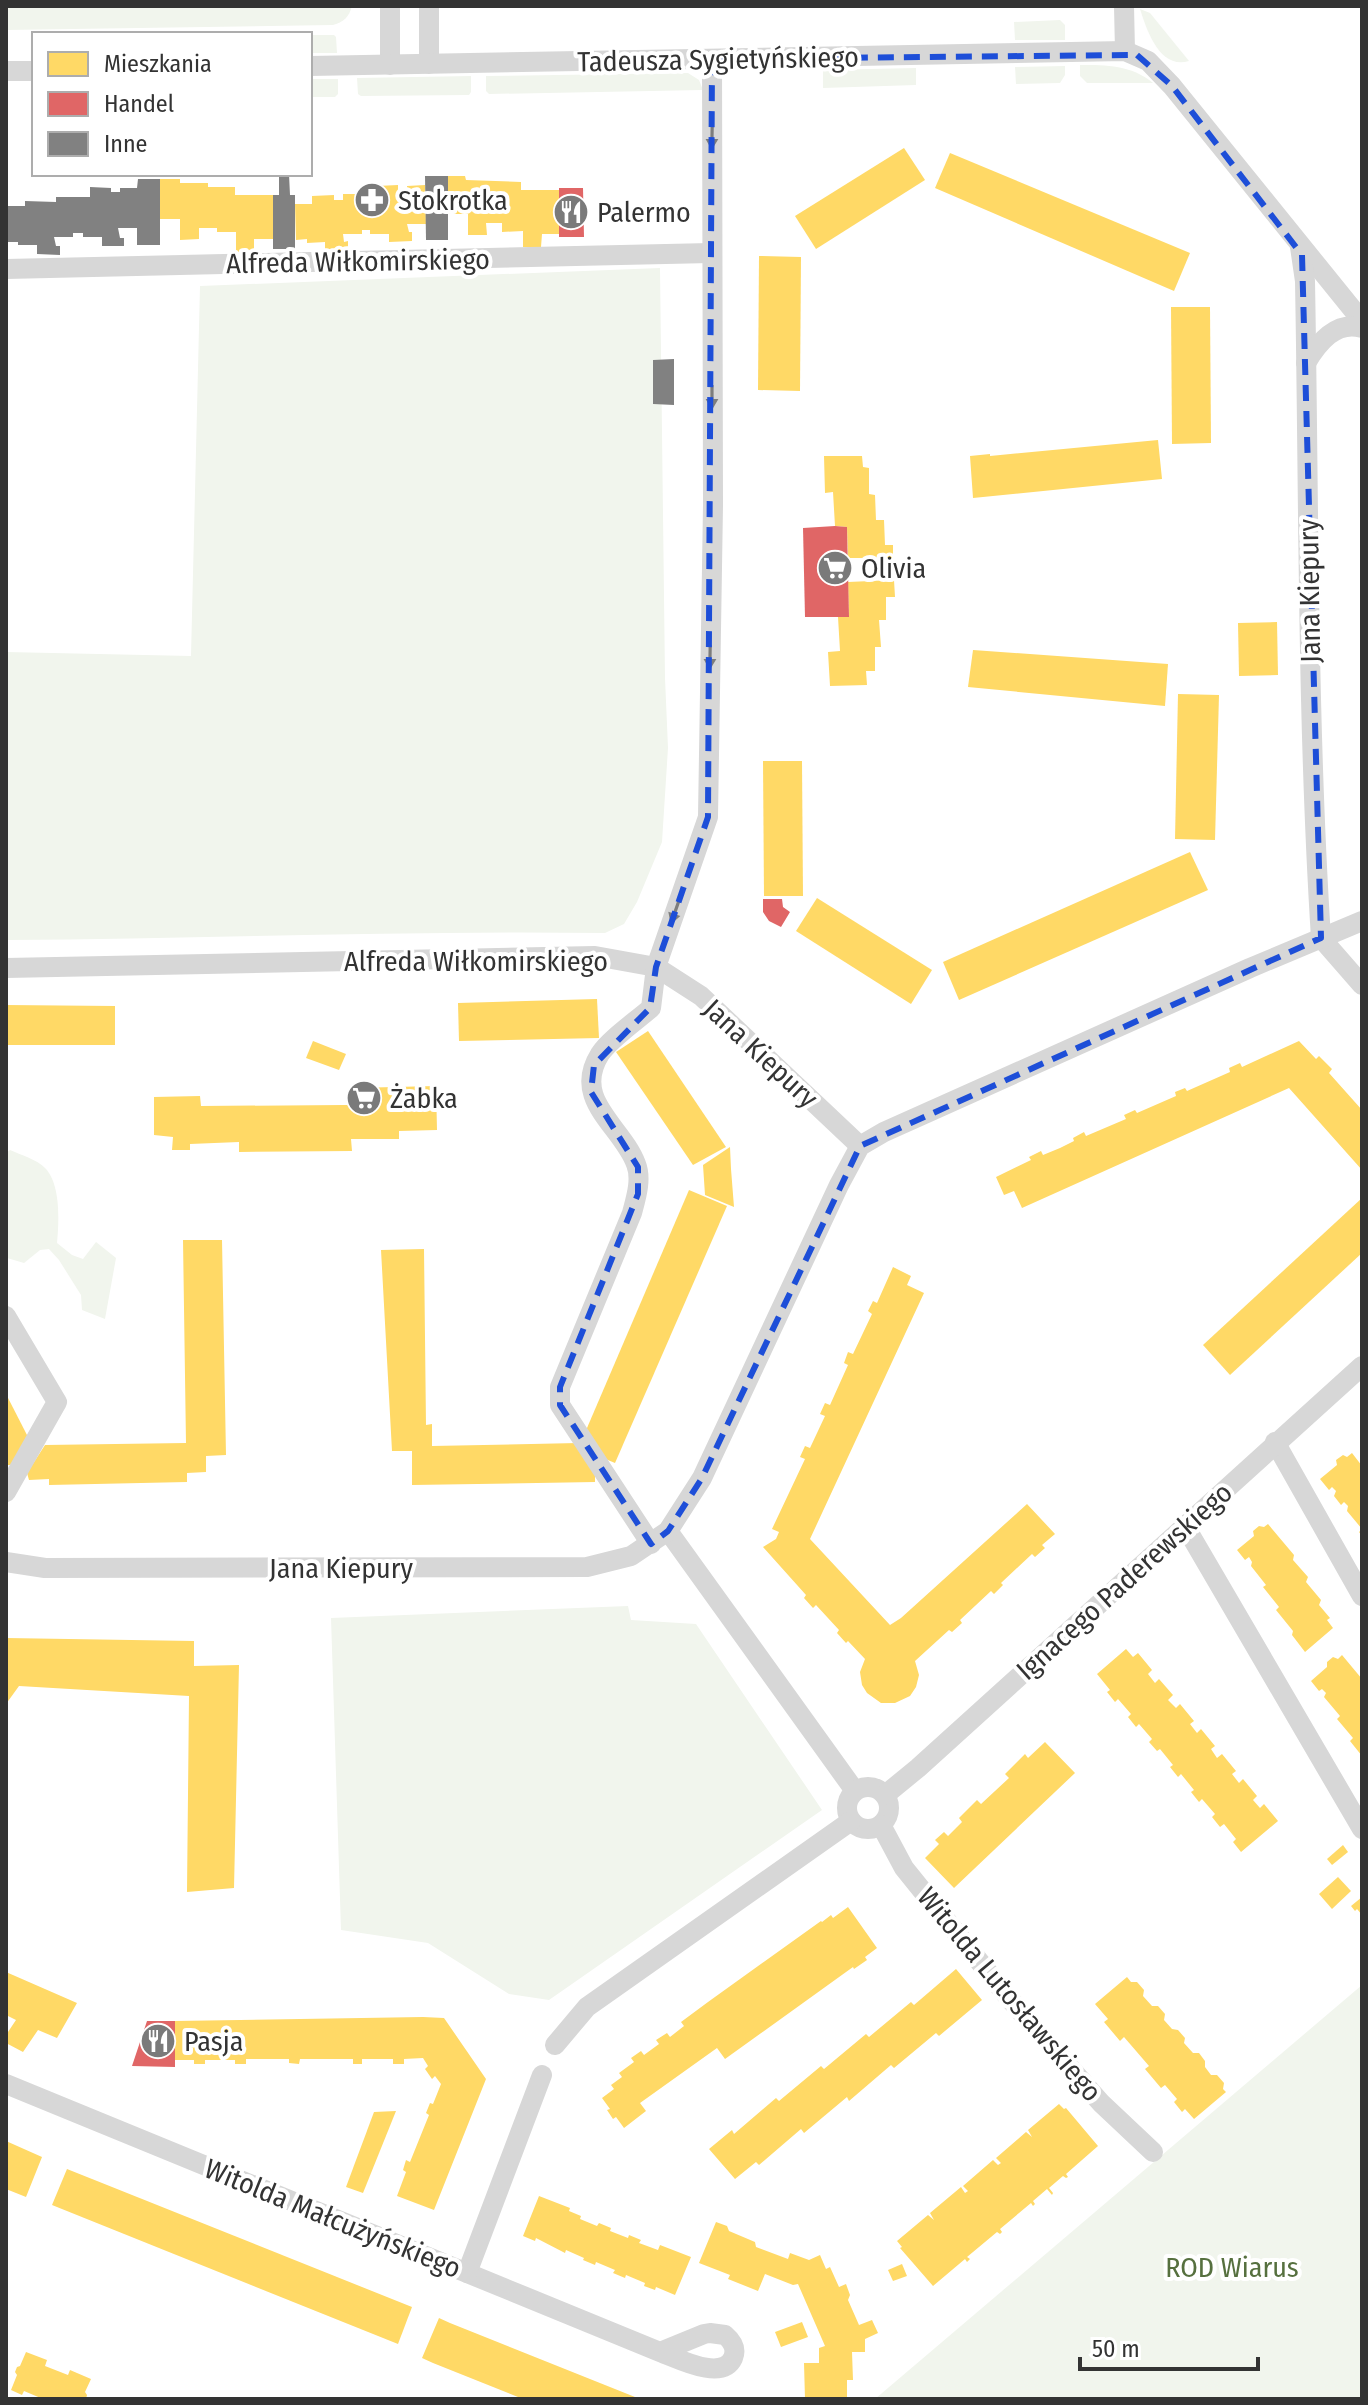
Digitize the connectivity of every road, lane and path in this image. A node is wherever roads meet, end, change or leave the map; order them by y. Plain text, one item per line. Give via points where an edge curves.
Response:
1 (390, 6) edge
2 (429, 6) edge
3 (1124, 6) edge
4 (1125, 51) junction
5 (712, 59) junction
6 (429, 64) junction
7 (390, 65) junction
8 (312, 66) edge
9 (6, 71) edge
10 (32, 71) edge
11 (1298, 243) junction
12 (711, 253) junction
13 (6, 269) edge
14 (1362, 321) edge
15 (1362, 328) edge
16 (1306, 363) junction
17 (1362, 921) edge
18 (1321, 938) junction
19 (656, 967) junction
20 (6, 968) edge
21 (1362, 985) edge
22 (860, 1146) junction
23 (6, 1316) edge
24 (1361, 1371) edge
25 (1275, 1442) junction
26 (6, 1492) edge
27 (1185, 1526) junction
28 (668, 1531) junction
29 (651, 1544) junction
30 (6, 1562) edge
31 (1362, 1596) edge
32 (855, 1791) junction
33 (885, 1795) junction
34 (851, 1821) junction
35 (881, 1825) junction
36 (1362, 1829) edge
37 (555, 2045) dead end
38 (542, 2075) dead end
39 (6, 2084) edge
40 (1153, 2152) dead end
41 (467, 2273) junction
42 (660, 2352) dead end

1 - 7 street
2 - 6 street
3 - 4 street
4 - 5 street, Tadeusza Sygietyńskiego
4 - 11 street, Jana Kiepury via 1148,61 1172,86
5 - 6 street, Tadeusza Sygietyńskiego
5 -> 12 street
6 - 7 street, Tadeusza Sygietyńskiego
7 - 8 street, Tadeusza Sygietyńskiego
9 - 10 street
11 - 14 street, Jana Kiepury
11 - 16 street, Jana Kiepury via 1305,281
12 - 13 street, Alfreda Wiłkomirskiego
12 -> 19 street via 708,817
15 - 16 street via 1329,334
16 - 18 street, Jana Kiepury
17 - 18 street
18 - 21 street
18 - 22 street
19 - 20 street, Alfreda Wiłkomirskiego via 595,956
19 - 22 street, Jana Kiepury via 701,996
19 - 29 street via 651,1008 601,1052 594,1065 591,1092 638,1167 638,1194 560,1387 560,1405
22 - 28 street, Jana Kiepury via 702,1478
23 - 26 street via 57,1402
24 - 25 street, Ignacego Paderewskiego
25 - 27 street, Ignacego Paderewskiego
25 - 31 street
27 - 33 street, Ignacego Paderewskiego
27 - 36 street
28 - 29 street, Jana Kiepury
28 - 32 street
29 - 30 street, Jana Kiepury via 631,1556 587,1567 45,1568
32 - 33 street via 871,1787
32 - 34 street via 847,1808
33 - 35 street via 890,1807
34 - 35 street via 868,1829
34 - 37 street via 587,2007
35 - 40 street, Witolda Lutosławskiego via 904,1868 1008,1997 1101,2103
38 - 41 street
39 - 41 street, Witolda Małcużyńskiego
41 - 42 street, Witolda Małcużyńskiego

